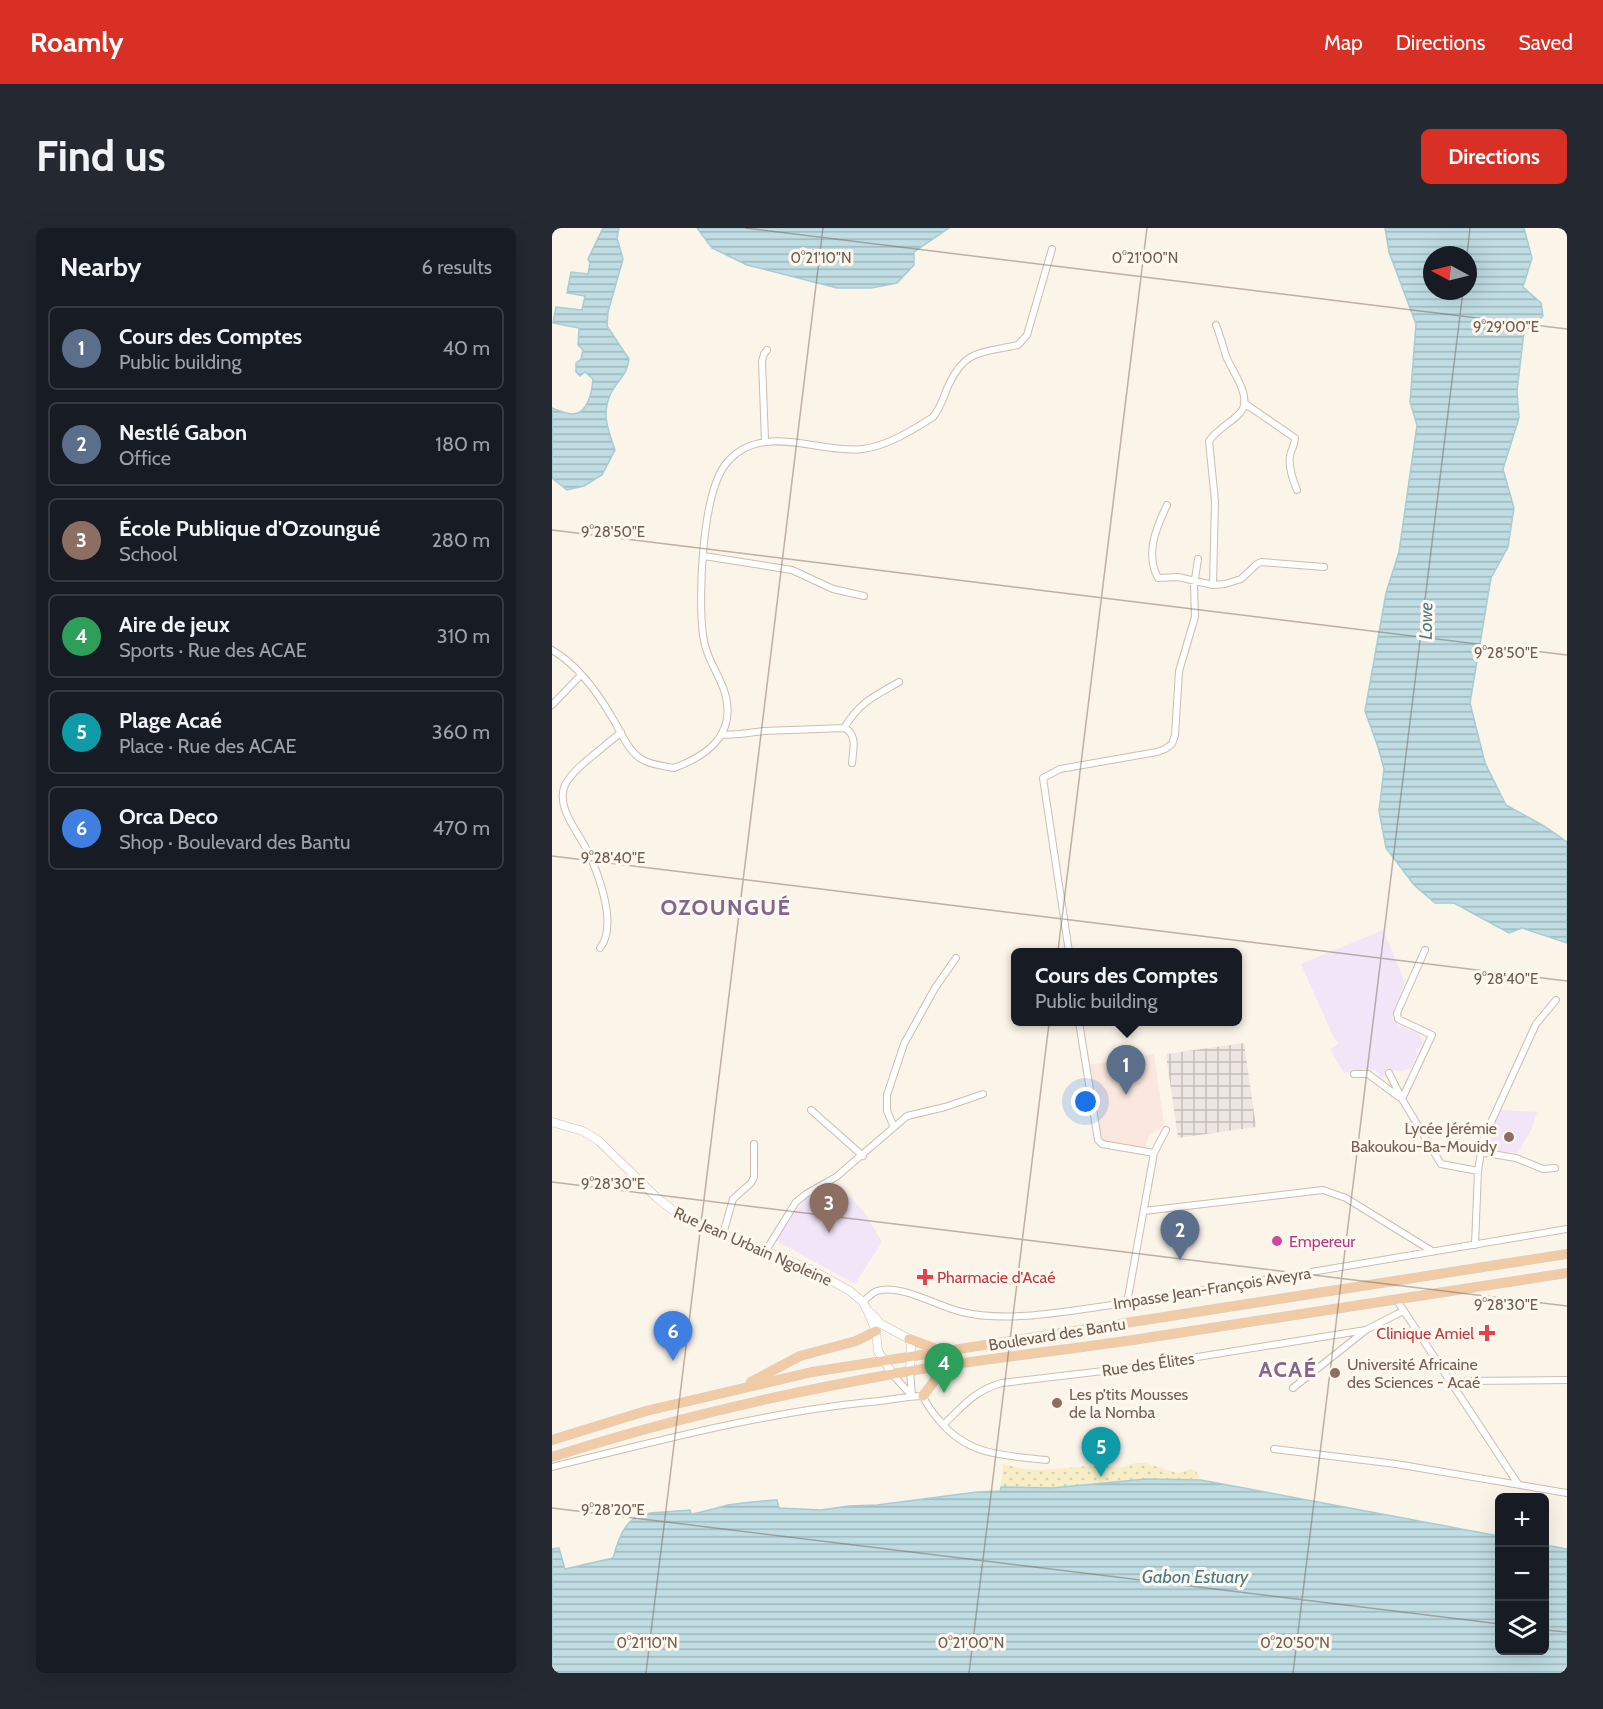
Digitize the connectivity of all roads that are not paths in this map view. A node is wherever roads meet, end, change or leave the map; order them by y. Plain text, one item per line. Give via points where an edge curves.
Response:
1 (1052, 249) dead end
2 (1216, 325) dead end
3 (767, 350) dead end
4 (1244, 403) junction
5 (765, 441) junction
6 (1297, 490) dead end
7 (1167, 505) dead end
8 (704, 556) junction
9 (1198, 559) dead end
10 (1324, 567) dead end
11 (1195, 580) junction
12 (1213, 585) junction
13 (864, 596) dead end
14 (552, 650) edge
15 (581, 675) junction
16 (898, 682) dead end
17 (552, 705) edge
18 (844, 728) junction
19 (621, 732) junction
20 (722, 735) junction
21 (852, 763) dead end
22 (600, 948) dead end
23 (1068, 948) edge
24 (1425, 950) dead end
25 (956, 958) dead end
26 (1556, 1000) dead end
27 (1080, 1026) edge
28 (1389, 1073) dead end
29 (1354, 1074) dead end
30 (983, 1094) dead end
31 (1402, 1100) junction
32 (811, 1110) dead end
33 (552, 1122) edge
34 (893, 1125) junction
35 (1166, 1130) dead end
36 (754, 1144) dead end
37 (1480, 1152) junction
38 (1154, 1153) junction
39 (863, 1156) junction
40 (1555, 1168) dead end
41 (1478, 1171) junction
42 (1144, 1210) junction
43 (1567, 1229) edge
44 (723, 1234) junction
45 (1475, 1245) junction
46 (1433, 1251) junction
47 (765, 1252) junction
48 (1567, 1254) edge
49 (1567, 1273) edge
50 (1395, 1298) junction
51 (1127, 1303) junction
52 (865, 1306) junction
53 (1403, 1311) junction
54 (1366, 1330) junction
55 (876, 1331) junction
56 (909, 1339) junction
57 (944, 1351) junction
58 (911, 1355) junction
59 (883, 1360) junction
60 (951, 1365) junction
61 (910, 1371) junction
62 (893, 1375) junction
63 (1567, 1380) edge
64 (1453, 1385) junction
65 (740, 1388) junction
66 (1293, 1388) dead end
67 (912, 1396) junction
68 (924, 1396) junction
69 (943, 1425) junction
70 (552, 1440) edge
71 (1274, 1449) dead end
72 (552, 1457) edge
73 (1046, 1460) dead end
74 (552, 1467) edge
75 (1518, 1484) junction
76 (1567, 1493) edge

1 - 5 street via 1023,341 970,356 962,362 933,417 894,439 865,449
2 - 4 street via 1242,387
3 - 5 street via 762,362
4 - 6 street via 1295,438 1290,456
4 - 12 street via 1241,412 1209,441 1215,501
5 - 8 street via 737,454 717,480 705,525
7 - 11 street via 1151,554 1157,577
8 - 13 street via 792,570 833,589
8 - 20 street via 703,635 724,690
9 - 11 street
10 - 12 street via 1261,562 1241,579
11 - 12 street
11 - 23 street via 1196,617 1179,671 1177,727 1172,744 1157,752 1060,769 1043,778
14 - 15 street
15 - 17 street
15 - 19 street
16 - 18 street via 855,711
18 - 20 street
18 - 21 street via 854,737
19 - 20 street via 636,756 674,768 707,751
19 - 22 street via 572,774 562,794 568,816 602,887 607,935
24 - 31 street via 1397,1013 1398,1019 1432,1035
25 - 34 street via 904,1044 887,1095 887,1111
26 - 37 street via 1536,1024 1506,1085
27 - 38 street via 1098,1140
28 - 31 street
29 - 31 street via 1368,1074
30 - 34 street via 907,1116
31 - 41 street via 1441,1164
32 - 39 street
33 - 44 street, Rue Jean Urbain Ngoleine via 583,1131 599,1141 665,1206
34 - 39 street
35 - 38 street
36 - 44 street via 754,1177 733,1199
37 - 40 street via 1516,1158 1543,1169
37 - 41 street
38 - 42 street
39 - 47 street via 796,1202
41 - 45 street
42 - 46 street via 1323,1190 1346,1198
42 - 51 street
43 - 45 street, Impasse Jean-François Aveyra
44 - 47 street, Rue Jean Urbain Ngoleine
45 - 46 street, Impasse Jean-François Aveyra
46 - 51 street, Impasse Jean-François Aveyra
47 - 52 street, Rue Jean Urbain Ngoleine via 827,1278 850,1291
48 - 57 highway, Boulevard des Bantu
49 - 50 highway, Boulevard des Bantu
50 - 53 street
50 - 60 highway, Boulevard des Bantu via 1145,1339
51 - 52 street, Impasse Jean-François Aveyra via 1005,1317 958,1312 889,1290 878,1291
52 - 55 street
52 - 56 street, Rue Jean Urbain Ngoleine via 880,1324
53 - 54 street
53 - 64 street
54 - 66 street
54 - 69 street, Rue des Élites via 1129,1368 1002,1383 977,1393
55 - 59 street via 876,1345
55 - 65 highway via 856,1341 800,1356
56 - 57 highway
56 - 58 street
57 - 58 highway, Boulevard des Bantu
58 - 59 highway, Boulevard des Bantu
58 - 61 street
59 - 62 street
59 - 65 highway, Boulevard des Bantu
60 - 61 highway, Boulevard des Bantu
60 - 68 highway
61 - 62 highway, Boulevard des Bantu
61 - 67 street
62 - 67 street
62 - 72 highway, Boulevard des Bantu via 736,1405
63 - 64 street via 1461,1381
64 - 75 street
65 - 70 highway, Boulevard des Bantu
67 - 68 street
67 - 74 street via 740,1422
68 - 69 street
69 - 73 street via 978,1450
71 - 75 street
75 - 76 street

